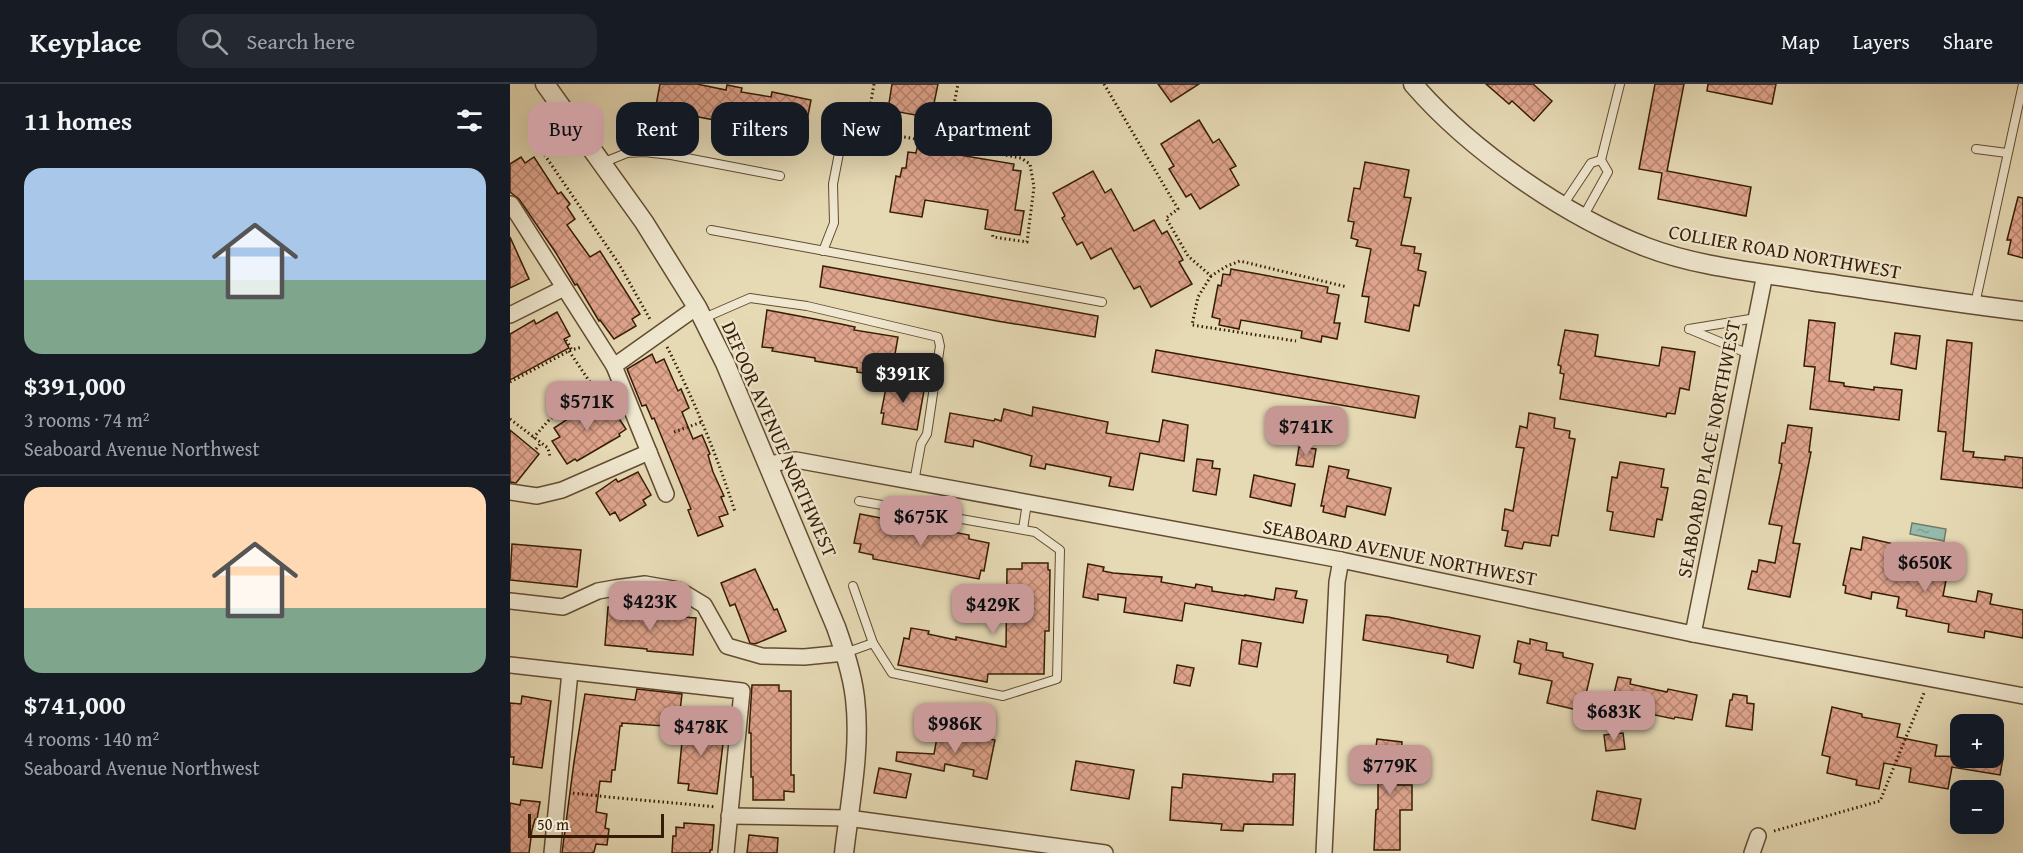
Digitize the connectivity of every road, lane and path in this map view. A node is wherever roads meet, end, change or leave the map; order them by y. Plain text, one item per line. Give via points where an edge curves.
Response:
1 (544, 84) edge
2 (874, 84) edge
3 (958, 84) edge
4 (1104, 84) edge
5 (1413, 84) edge
6 (1620, 84) edge
7 (2023, 84) edge
8 (954, 102) edge
9 (914, 139) edge
10 (1976, 148) dead end
11 (2007, 153) junction
12 (545, 156) edge
13 (838, 156) edge
14 (1009, 156) edge
15 (1601, 160) junction
16 (602, 164) junction
17 (780, 176) dead end
18 (512, 204) dead end
19 (1563, 205) junction
20 (1583, 217) junction
21 (711, 231) dead end
22 (992, 233) dead end
23 (823, 251) junction
24 (1765, 274) junction
25 (1211, 276) junction
26 (1347, 287) dead end
27 (564, 288) junction
28 (1102, 302) dead end
29 (1975, 306) junction
30 (2023, 311) edge
31 (700, 313) junction
32 (510, 315) edge
33 (1756, 318) junction
34 (659, 334) junction
35 (567, 340) dead end
36 (1296, 340) dead end
37 (598, 342) junction
38 (571, 351) junction
39 (1749, 354) junction
40 (618, 377) junction
41 (510, 382) edge
42 (598, 394) junction
43 (606, 406) dead end
44 (510, 419) edge
45 (702, 422) junction
46 (674, 432) dead end
47 (533, 438) junction
48 (541, 443) junction
49 (536, 449) dead end
50 (649, 452) junction
51 (550, 457) dead end
52 (768, 464) junction
53 (914, 482) junction
54 (510, 492) edge
55 (666, 494) dead end
56 (859, 501) dead end
57 (1027, 502) junction
58 (735, 512) dead end
59 (1023, 529) junction
60 (1341, 560) junction
61 (853, 586) dead end
62 (510, 601) edge
63 (1693, 634) junction
64 (873, 643) junction
65 (845, 653) junction
66 (510, 665) edge
67 (570, 672) junction
68 (1930, 678) junction
69 (2023, 696) edge
70 (558, 791) junction
71 (729, 812) junction
72 (848, 818) junction
73 (1758, 836) joint
74 (552, 853) edge
75 (726, 853) edge
76 (844, 853) edge
77 (1105, 853) edge
78 (1324, 853) edge
79 (1752, 853) edge

1 - 16 street, DEFOOR AVENUE NORTHWEST
2 - 9 path via 866,130
3 - 8 path
4 - 25 path via 1178,209 1166,218 1188,256
5 - 19 street, COLLIER ROAD NORTHWEST via 1477,145
6 - 15 lane
7 - 11 lane
10 - 11 lane
11 - 29 lane
12 - 34 path via 619,264
13 - 23 lane via 833,184 834,223
14 - 22 path via 1030,164 1034,188 1027,242 993,237
15 - 19 lane via 1591,163
15 - 20 lane via 1608,172
16 - 17 lane via 627,153 644,152
16 - 31 street, DEFOOR AVENUE NORTHWEST via 644,222
18 - 27 street
19 - 20 street, COLLIER ROAD NORTHWEST
20 - 24 street, COLLIER ROAD NORTHWEST via 1660,252
21 - 23 lane
23 - 28 lane
24 - 29 street, COLLIER ROAD NORTHWEST
24 - 33 street, SEABOARD PLACE NORTHWEST
25 - 26 path via 1240,261
25 - 36 path via 1198,297 1192,325
27 - 32 street
27 - 37 street
29 - 30 street, COLLIER ROAD NORTHWEST
31 - 34 street
31 - 52 street, DEFOOR AVENUE NORTHWEST
31 - 53 lane via 750,298 807,306 938,336 940,346 927,434 921,444
33 - 39 street, SEABOARD PLACE NORTHWEST
33 - 39 lane via 1689,329
34 - 40 street
34 - 45 path
35 - 38 path
37 - 38 path
37 - 40 street
38 - 41 path
38 - 42 path
39 - 63 street, SEABOARD PLACE NORTHWEST
40 - 42 path
40 - 50 street
42 - 43 path
42 - 47 path via 550,419
44 - 47 path
45 - 46 path
45 - 58 path
47 - 48 path
48 - 49 path
48 - 51 path via 548,448
50 - 54 street via 554,492 537,496
50 - 55 street
52 - 53 street, SEABOARD AVENUE NORTHWEST via 796,460
52 - 65 street, DEFOOR AVENUE NORTHWEST
53 - 57 street, SEABOARD AVENUE NORTHWEST
56 - 59 lane
57 - 59 lane
57 - 60 street, SEABOARD AVENUE NORTHWEST
59 - 64 lane via 1035,532 1060,550 1057,679 1003,696 892,673
60 - 63 street, SEABOARD AVENUE NORTHWEST
60 - 78 street
61 - 64 lane
62 - 65 street via 563,607 598,591 645,584 679,590 704,605 727,646 762,656
63 - 68 street, SEABOARD AVENUE NORTHWEST
64 - 65 lane
65 - 72 street, DEFOOR AVENUE NORTHWEST via 857,730
66 - 67 street
67 - 70 street
67 - 71 street via 742,691
68 - 69 street, SEABOARD AVENUE NORTHWEST
68 - 73 path via 1880,801
70 - 71 path
70 - 74 street
71 - 72 street
71 - 75 street
72 - 76 street, DEFOOR AVENUE NORTHWEST
72 - 77 street
73 - 79 street

